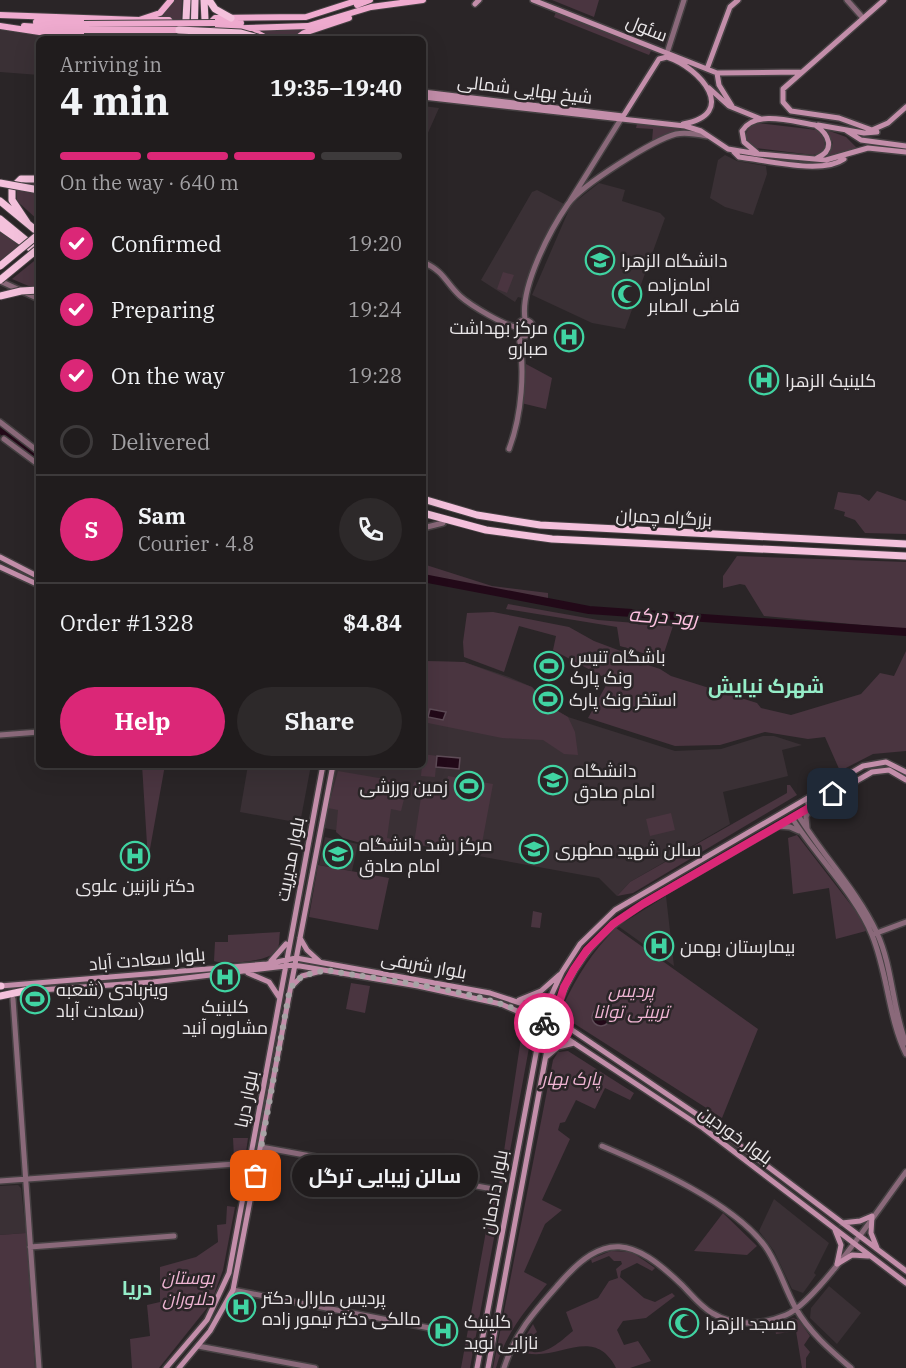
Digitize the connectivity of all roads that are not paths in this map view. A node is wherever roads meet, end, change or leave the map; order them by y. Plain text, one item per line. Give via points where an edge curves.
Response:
1 (171, 0) edge
2 (187, 0) edge
3 (195, 0) edge
4 (204, 0) edge
5 (208, 0) edge
6 (359, 0) edge
7 (370, 0) edge
8 (424, 0) edge
9 (533, 0) edge
10 (684, 0) edge
11 (847, 0) edge
12 (884, 0) edge
13 (736, 2) edge
14 (0, 16) edge
15 (231, 18) junction
16 (863, 18) junction
17 (139, 20) junction
18 (0, 25) edge
19 (215, 26) junction
20 (84, 27) junction
21 (179, 30) junction
22 (144, 34) junction
23 (174, 36) edge
24 (185, 36) edge
25 (194, 36) edge
26 (206, 36) edge
27 (216, 36) edge
28 (251, 36) edge
29 (302, 36) edge
30 (667, 52) junction
31 (682, 59) junction
32 (711, 70) junction
33 (802, 72) junction
34 (708, 86) junction
35 (426, 93) edge
36 (426, 97) edge
37 (447, 98) junction
38 (906, 108) edge
39 (734, 109) junction
40 (622, 117) junction
41 (761, 118) junction
42 (815, 124) junction
43 (679, 125) junction
44 (846, 130) junction
45 (707, 136) junction
46 (906, 146) edge
47 (733, 151) junction
48 (906, 152) edge
49 (758, 154) junction
50 (847, 156) junction
51 (812, 160) junction
52 (36, 178) edge
53 (0, 183) edge
54 (36, 189) edge
55 (0, 201) edge
56 (569, 203) junction
57 (0, 219) edge
58 (28, 224) junction
59 (0, 227) edge
60 (36, 231) edge
61 (36, 235) edge
62 (36, 248) edge
63 (36, 249) edge
64 (36, 252) edge
65 (0, 264) edge
66 (426, 264) edge
67 (0, 280) edge
68 (36, 290) edge
69 (0, 296) edge
70 (36, 298) edge
71 (525, 319) junction
72 (518, 327) junction
73 (519, 335) junction
74 (528, 336) junction
75 (522, 353) junction
76 (0, 422) edge
77 (4, 439) dead end
78 (509, 449) dead end
79 (36, 450) edge
80 (36, 463) edge
81 (426, 500) edge
82 (426, 516) edge
83 (426, 516) edge
84 (443, 523) junction
85 (426, 527) edge
86 (486, 530) junction
87 (906, 544) edge
88 (906, 556) edge
89 (0, 557) edge
90 (0, 567) edge
91 (36, 575) edge
92 (36, 584) edge
93 (36, 732) edge
94 (0, 735) edge
95 (322, 768) edge
96 (332, 768) edge
97 (906, 772) edge
98 (906, 780) edge
99 (806, 799) junction
100 (790, 808) junction
101 (810, 808) junction
102 (315, 809) junction
103 (324, 810) junction
104 (795, 816) junction
105 (778, 826) junction
106 (804, 831) junction
107 (297, 902) junction
108 (306, 904) junction
109 (906, 922) edge
110 (874, 933) junction
111 (290, 937) junction
112 (300, 938) junction
113 (296, 958) junction
114 (285, 959) junction
115 (320, 962) junction
116 (267, 964) junction
117 (294, 965) junction
118 (284, 968) junction
119 (326, 970) junction
120 (177, 971) junction
121 (562, 972) junction
122 (246, 973) junction
123 (887, 975) junction
124 (393, 978) junction
125 (178, 979) junction
126 (290, 988) junction
127 (0, 989) edge
128 (29, 990) joint
129 (279, 997) junction
130 (14, 999) dead end
131 (517, 1000) junction
132 (518, 1010) junction
133 (544, 1011) junction
134 (276, 1017) junction
135 (553, 1018) junction
136 (284, 1019) junction
137 (542, 1022) junction
138 (551, 1028) junction
139 (537, 1042) junction
140 (575, 1043) junction
141 (906, 1043) edge
142 (906, 1054) edge
143 (545, 1058) junction
144 (602, 1146) dead end
145 (261, 1147) junction
146 (249, 1163) junction
147 (514, 1166) junction
148 (525, 1167) junction
149 (906, 1172) edge
150 (26, 1179) junction
151 (0, 1181) edge
152 (511, 1184) junction
153 (522, 1187) junction
154 (493, 1189) dead end
155 (872, 1216) junction
156 (841, 1223) junction
157 (833, 1226) junction
158 (237, 1231) junction
159 (246, 1232) junction
160 (858, 1235) junction
161 (174, 1236) dead end
162 (853, 1242) junction
163 (30, 1247) junction
164 (879, 1252) junction
165 (875, 1258) junction
166 (837, 1264) junction
167 (906, 1271) edge
168 (906, 1282) edge
169 (233, 1290) junction
170 (796, 1310) junction
171 (440, 1330) dead end
172 (198, 1346) junction
173 (39, 1368) edge
174 (166, 1368) edge
175 (179, 1368) edge
176 (315, 1368) edge
177 (477, 1368) edge
178 (488, 1368) edge
179 (504, 1368) edge
180 (851, 1368) edge

1 - 17 main road via 160,13
2 - 24 highway
3 - 25 highway
4 - 26 highway
5 - 15 highway
6 - 15 main road via 306,17
7 - 19 main road via 312,20
8 - 19 main road via 371,7 309,26
8 - 29 main road via 373,10
9 - 30 main road, سئول
10 - 30 street
11 - 16 street
12 - 16 main road
13 - 32 main road
14 - 17 main road
14 - 20 main road
15 - 27 main road via 212,19
16 - 33 main road
17 - 22 main road via 170,20 174,24 171,31
18 - 20 main road
18 - 22 main road via 46,33
19 - 20 main road, bridge
19 - 21 main road, bridge
20 - 21 main road, bridge
21 - 28 highway, bridge
22 - 23 main road
30 - 31 main road, سئول
31 - 32 main road, سئول
31 - 34 main road, سئول via 699,72
32 - 33 main road, سئول
32 - 39 main road
33 - 38 main road via 783,89 783,102 791,111 839,118 872,130
34 - 39 main road, سئول via 718,99
34 - 40 main road via 681,63 662,57
34 - 43 main road via 712,106 707,114 701,120
35 - 37 main road, شیخ بهایی شمالی
36 - 37 main road, شیخ بهایی شمالی
37 - 40 main road, شیخ بهایی شمالی
38 - 44 main road via 881,131
39 - 41 main road, سئول
40 - 43 main road, شیخ بهایی شمالی
40 - 56 street
41 - 42 main road, سئول
41 - 49 main road via 742,131 744,142
42 - 44 main road, سئول
42 - 51 main road via 826,132 830,144 825,154
43 - 45 main road
44 - 46 main road via 861,140
45 - 47 main road
45 - 56 street via 684,133 659,140
47 - 49 main road
47 - 50 main road via 740,157 813,166 831,166
48 - 50 main road via 868,148
49 - 51 main road
50 - 51 main road
52 - 58 highway via 21,179 12,188 12,200
53 - 54 highway, bridge
55 - 58 highway
56 - 71 street via 534,271 524,301
57 - 62 highway
58 - 60 highway
59 - 63 highway via 21,244
61 - 65 highway, bridge
64 - 67 highway, bridge
66 - 72 street via 441,271 460,297
67 - 70 street
68 - 69 highway, bridge
71 - 72 street
71 - 74 street via 532,325
72 - 73 street
73 - 74 street
73 - 75 street
74 - 75 street
75 - 78 street via 517,426
76 - 79 street
77 - 80 street
81 - 87 highway, بزرگراه چمران via 477,515 540,525
82 - 84 highway
83 - 86 highway, بزرگراه چمران
84 - 85 street
84 - 86 highway via 472,531
86 - 88 highway, بزرگراه چمران via 552,539
89 - 91 main road
90 - 92 main road
93 - 94 street
95 - 102 main road, بلوار مدیریت
96 - 103 main road, بلوار مدیریت
97 - 99 main road via 891,763 874,762
98 - 101 main road, بلوار دادمان via 890,770 876,770
99 - 100 main road
99 - 101 street
100 - 104 main road
100 - 121 main road via 615,910 580,944
101 - 104 main road, بلوار دادمان
101 - 106 street
102 - 103 main road via 318,814
102 - 107 main road, بلوار مدیریت
103 - 108 main road, بلوار مدیریت
104 - 105 main road, بلوار دادمان
104 - 106 street
105 - 106 street
105 - 135 main road, بلوار دادمان via 604,931 574,969
106 - 110 street via 859,902
107 - 108 main road via 300,912
107 - 111 main road, بلوار مدیریت
108 - 112 main road, بلوار مدیریت
109 - 110 street
110 - 123 street
111 - 114 main road, بلوار مدیریت
111 - 116 main road
112 - 113 main road, بلوار مدیریت
112 - 115 main road
113 - 114 main road, بلوار سعادت آباد
113 - 115 main road, بلوار شریفی
113 - 117 main road, بلوار دریا
114 - 116 main road, بلوار سعادت آباد
114 - 118 main road, بلوار دریا
115 - 124 main road, بلوار شریفی
116 - 120 main road, بلوار سعادت آباد
117 - 118 main road, بلوار سعادت آباد
117 - 119 main road, بلوار شریفی
117 - 126 main road, بلوار دریا
118 - 122 main road, بلوار سعادت آباد
118 - 129 main road, بلوار دریا
119 - 124 main road, بلوار شریفی
119 - 126 main road via 302,976
120 - 125 main road
120 - 127 main road, بلوار سعادت آباد
121 - 131 main road via 541,991
121 - 133 main road, بلوار دادمان
122 - 125 main road, بلوار سعادت آباد
122 - 129 main road via 269,982
123 - 141 street
123 - 142 street via 896,1027
124 - 131 main road, بلوار شریفی
124 - 132 main road, بلوار شریفی
125 - 128 main road, بلوار سعادت آباد
126 - 136 main road, بلوار دریا
127 - 128 highway
129 - 134 main road, بلوار دریا
130 - 150 street
131 - 133 main road, بلوار شریفی
132 - 137 main road, بلوار شریفی
132 - 139 main road via 529,1022
133 - 135 main road, بلوار خوردین
133 - 137 main road, بلوار دادمان
134 - 136 main road
134 - 146 main road, بلوار دریا
135 - 138 main road, بلوار دادمان
135 - 156 main road, بلوار خوردین via 717,1128
136 - 145 main road, بلوار دریا
137 - 138 main road, بلوار خوردین
137 - 139 main road, بلوار دادمان
138 - 140 main road, بلوار خوردین
138 - 143 main road, بلوار دادمان
139 - 147 main road, بلوار دادمان
140 - 143 main road via 553,1049
140 - 157 main road, بلوار خوردین via 703,1128
143 - 148 main road, بلوار دادمان
144 - 170 street via 712,1199 741,1220 773,1258
145 - 154 street
145 - 159 main road, بلوار دریا
146 - 150 street
146 - 158 main road, بلوار دریا
147 - 148 main road via 519,1173
147 - 152 main road, بلوار دادمان
148 - 153 main road, بلوار دادمان
149 - 155 street
150 - 151 street
150 - 163 street
152 - 153 main road
152 - 177 main road, بلوار دادمان
153 - 178 main road, بلوار دادمان
155 - 156 main road
155 - 160 street
155 - 164 main road via 871,1233
156 - 160 main road, بلوار خوردین
157 - 162 main road, بلوار خوردین
157 - 166 main road via 841,1241
158 - 159 main road
158 - 174 main road, بلوار دریا via 229,1273 207,1320
159 - 169 main road, بلوار دریا
160 - 162 street
160 - 164 main road, بلوار خوردین
161 - 163 street
162 - 165 main road, بلوار خوردین
162 - 166 street
163 - 173 street
164 - 167 main road, بلوار خوردین
165 - 166 main road via 856,1254
165 - 168 main road, بلوار خوردین
166 - 170 street
169 - 171 street
169 - 172 main road, بلوار دریا
170 - 179 street via 759,1323 728,1320 706,1309 646,1253 629,1248 603,1249 581,1260 532,1313 515,1337
170 - 180 street via 818,1338
172 - 175 main road, بلوار دریا
172 - 176 street

